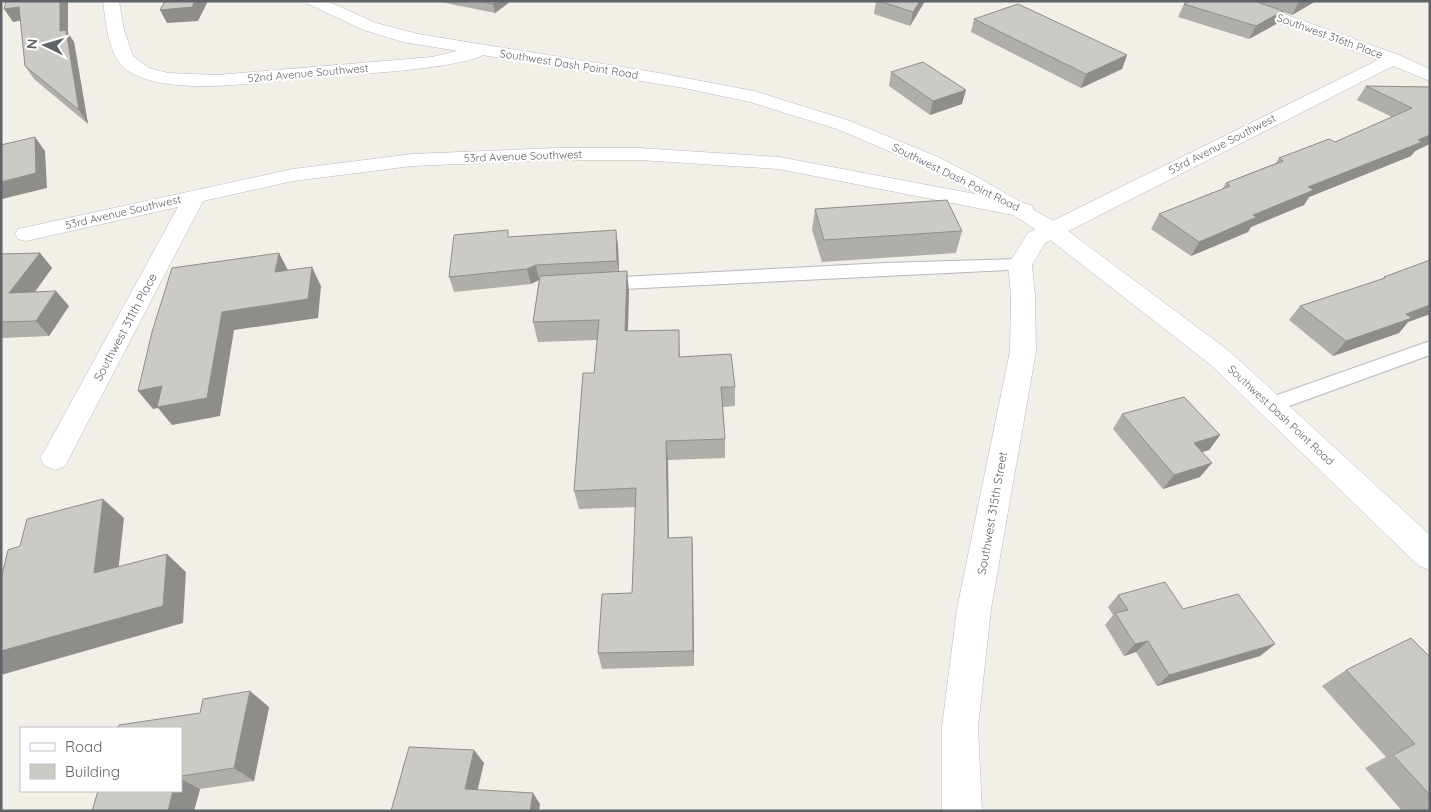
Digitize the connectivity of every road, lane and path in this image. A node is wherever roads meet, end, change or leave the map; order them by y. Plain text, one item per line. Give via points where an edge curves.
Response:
1 (111, 1) edge
2 (314, 1) edge
3 (1227, 1) edge
4 (481, 50) junction
5 (1393, 59) junction
6 (1430, 76) edge
7 (195, 196) junction
8 (1023, 210) junction
9 (1052, 230) junction
10 (26, 234) dead end
11 (1020, 265) junction
12 (588, 285) edge
13 (1430, 348) edge
14 (1270, 405) junction
15 (55, 458) dead end
16 (1430, 556) edge
17 (962, 811) edge

1 - 4 street, 52nd Avenue Southwest via 126,59 134,67 165,78 218,80 432,62
2 - 4 street, Southwest Dash Point Road via 350,20 388,33
3 - 5 street, Southwest 316th Place
4 - 8 street, Southwest Dash Point Road via 710,87 777,103 897,147
5 - 6 street, Southwest 316th Place
5 - 9 street, 53rd Avenue Southwest
7 - 8 street, 53rd Avenue Southwest via 293,175 412,160 639,154 779,163
7 - 10 street, 53rd Avenue Southwest
7 - 15 street, Southwest 311th Place
8 - 9 street, Southwest Dash Point Road
9 - 11 street via 1036,238
9 - 14 street, Southwest Dash Point Road via 1220,358
11 - 12 lane
11 - 17 street, Southwest 315th Street via 1023,351 974,609 960,727
13 - 14 lane
14 - 16 street, Southwest Dash Point Road

